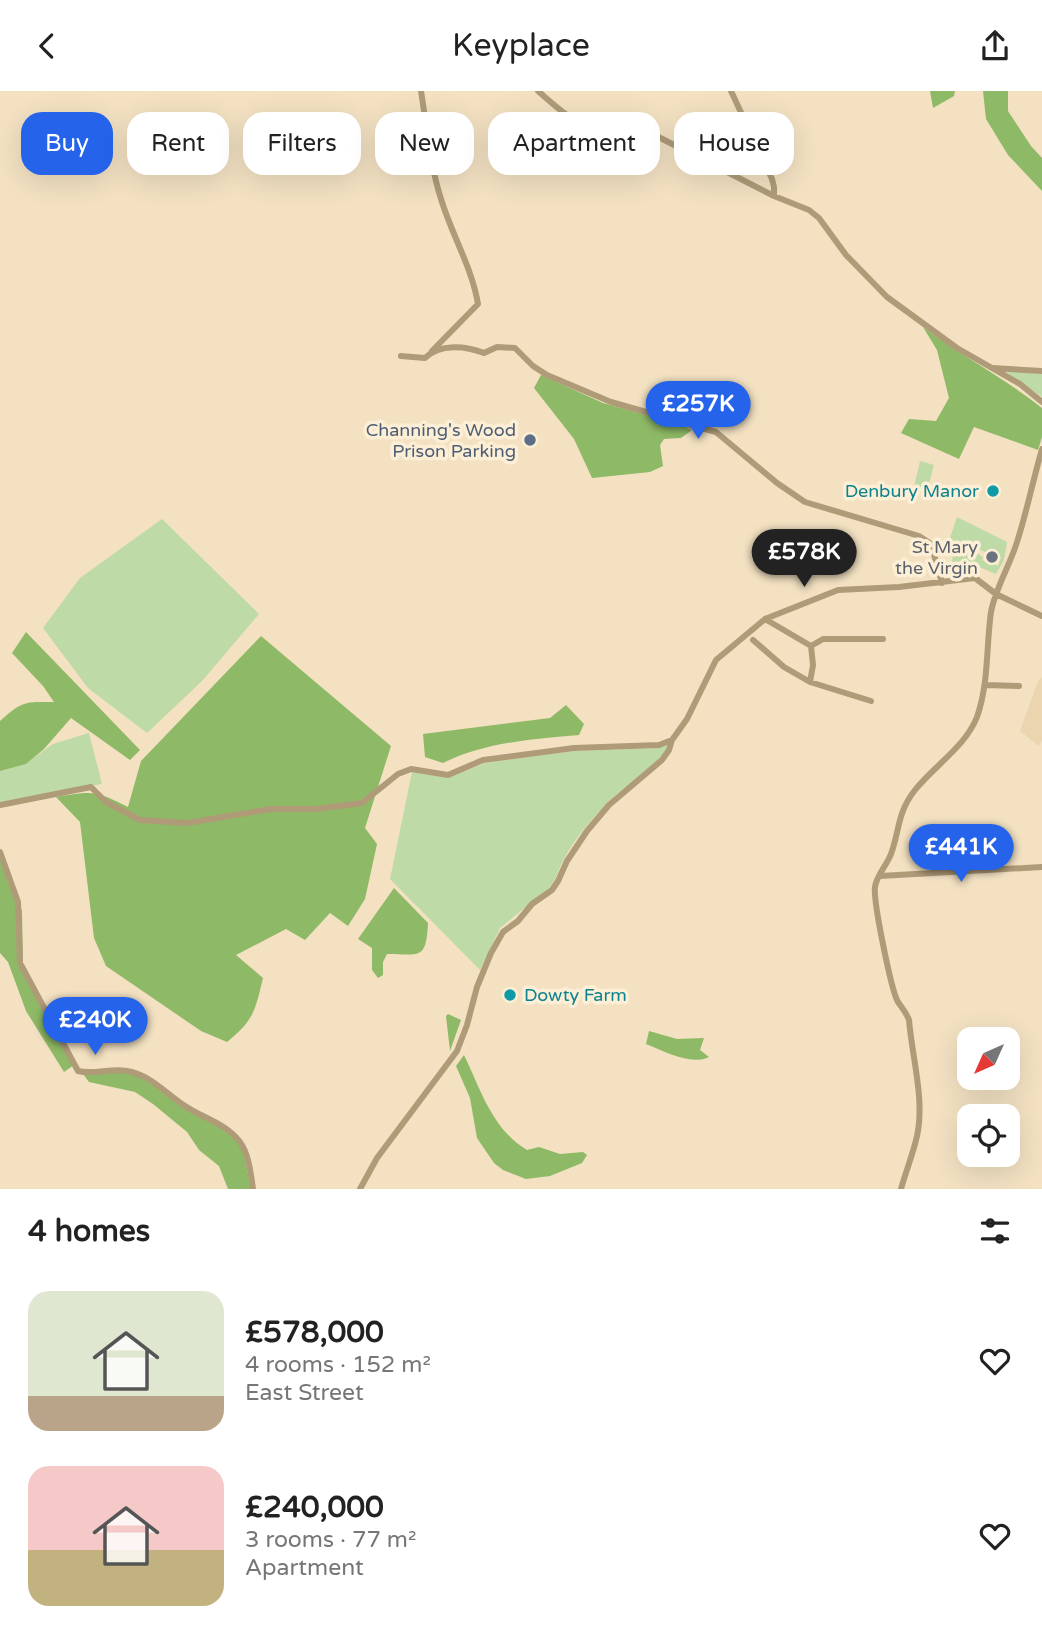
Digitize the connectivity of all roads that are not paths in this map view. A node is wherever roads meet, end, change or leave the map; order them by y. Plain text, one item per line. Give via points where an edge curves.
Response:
1 (421, 91) edge
2 (538, 91) edge
3 (731, 91) edge
4 (774, 196) junction
5 (432, 351) junction
6 (401, 356) dead end
7 (993, 368) junction
8 (1042, 371) edge
9 (1041, 401) edge
10 (1042, 449) edge
11 (942, 583) junction
12 (997, 591) junction
13 (1042, 616) edge
14 (765, 619) junction
15 (883, 639) dead end
16 (753, 640) dead end
17 (811, 646) junction
18 (810, 682) junction
19 (986, 685) junction
20 (1019, 686) dead end
21 (871, 701) dead end
22 (672, 740) junction
23 (0, 805) edge
24 (0, 852) edge
25 (1042, 867) edge
26 (880, 876) junction
27 (253, 1189) edge
28 (360, 1189) edge
29 (901, 1189) edge

1 - 5 street via 441,202 475,284 478,304
2 - 4 street via 591,128 635,125
3 - 4 street via 772,179
4 - 7 street via 814,213 887,297
5 - 6 street via 425,358
5 - 11 street via 466,346 484,353 497,347 515,348 547,375 611,402 716,432 805,502 919,536 931,544
7 - 8 street
7 - 9 street
10 - 12 street via 1017,541
11 - 12 street via 975,578
11 - 14 street via 838,590
12 - 13 street
12 - 19 street via 991,611
14 - 17 street
14 - 22 street via 716,660
15 - 17 street via 823,639
16 - 18 street
17 - 18 street
18 - 21 street
19 - 20 street
19 - 26 street via 972,727 908,800
22 - 23 street via 659,745 574,748 483,760 448,775 411,769 362,803 271,809 187,823 140,820 106,803 90,787
22 - 28 street via 662,760 609,805 587,831 552,890 503,932 477,987 457,1051 377,1158
24 - 27 street via 18,902 20,963 78,1071 111,1069 147,1077 183,1105 227,1128 242,1144
25 - 26 street
26 - 29 street via 875,897 895,992 909,1020 919,1116

